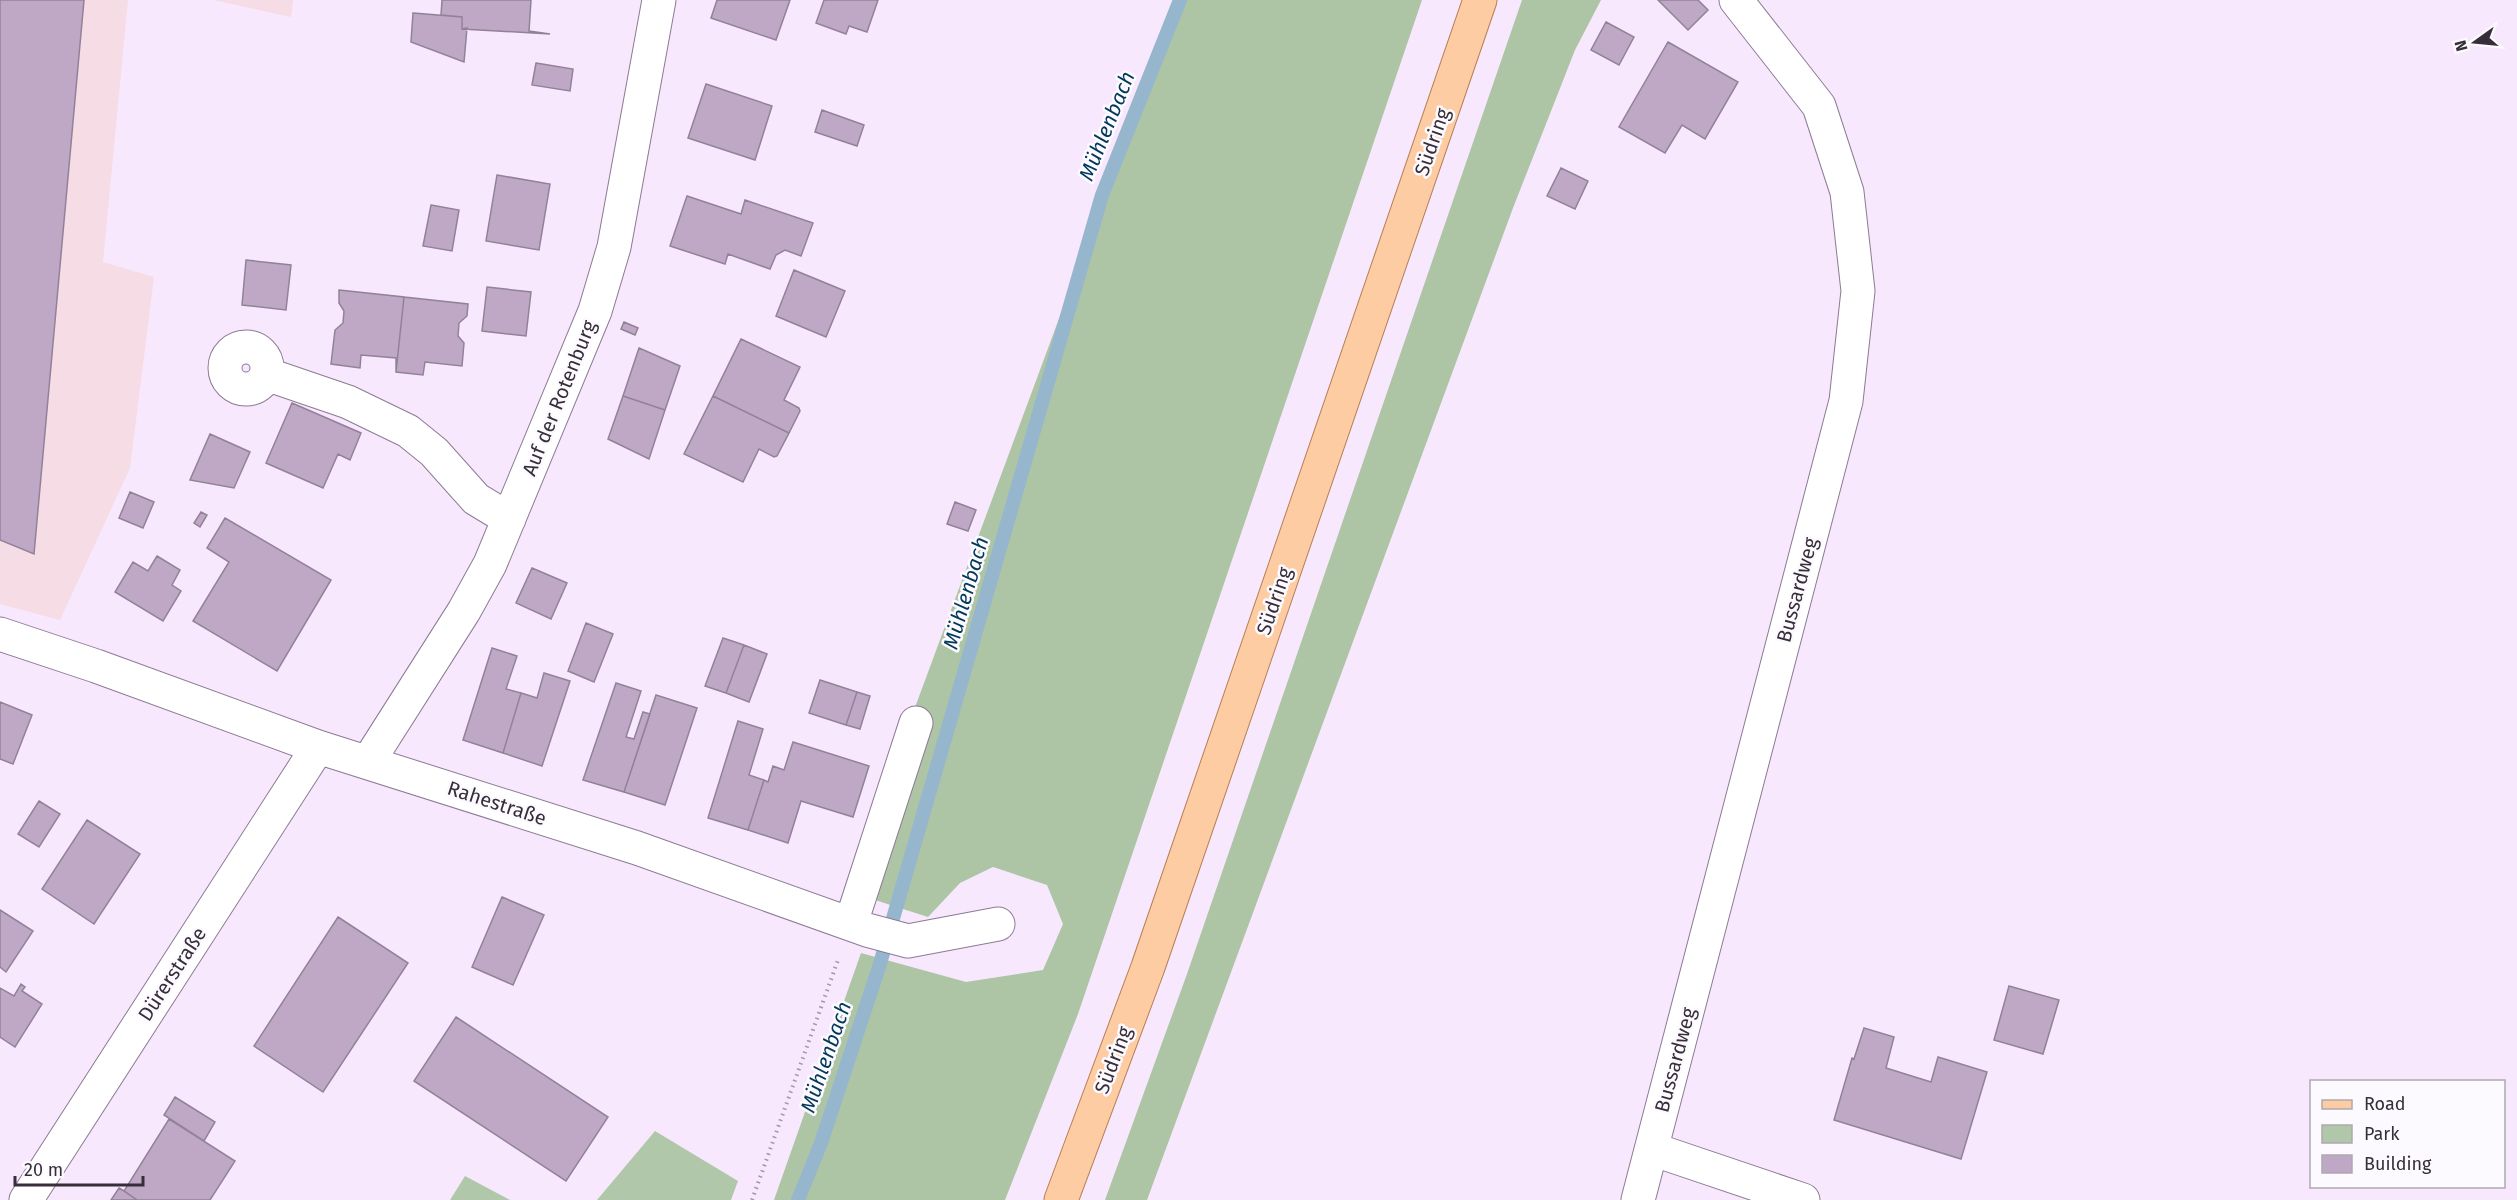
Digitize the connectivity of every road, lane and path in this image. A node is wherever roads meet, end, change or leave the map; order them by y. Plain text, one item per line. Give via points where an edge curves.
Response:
1 (659, 0) edge
2 (1480, 0) edge
3 (1736, 0) edge
4 (266, 374) dead end
5 (509, 519) junction
6 (0, 634) edge
7 (916, 723) dead end
8 (318, 747) junction
9 (368, 762) junction
10 (998, 924) dead end
11 (859, 926) junction
12 (1652, 1149) junction
13 (31, 1198) edge
14 (752, 1200) edge
15 (1061, 1200) edge
16 (1638, 1200) edge
17 (1803, 1200) edge

1 - 5 street, Auf der Rotenburg via 614,246 595,311
2 - 15 main road, Südring via 1148,967
3 - 12 street, Bussardweg via 1819,106 1847,192 1858,291 1846,401
4 - 5 street via 348,402 408,431 434,452 476,499
5 - 9 street, Auf der Rotenburg via 464,611
6 - 8 street, Rahestraße
7 - 11 street
8 - 9 street, Rahestraße
8 - 13 street, Dürerstraße
9 - 11 street, Rahestraße via 637,848
10 - 11 street, Rahestraße via 908,941
11 - 14 path
12 - 16 street, Bussardweg
12 - 17 street

